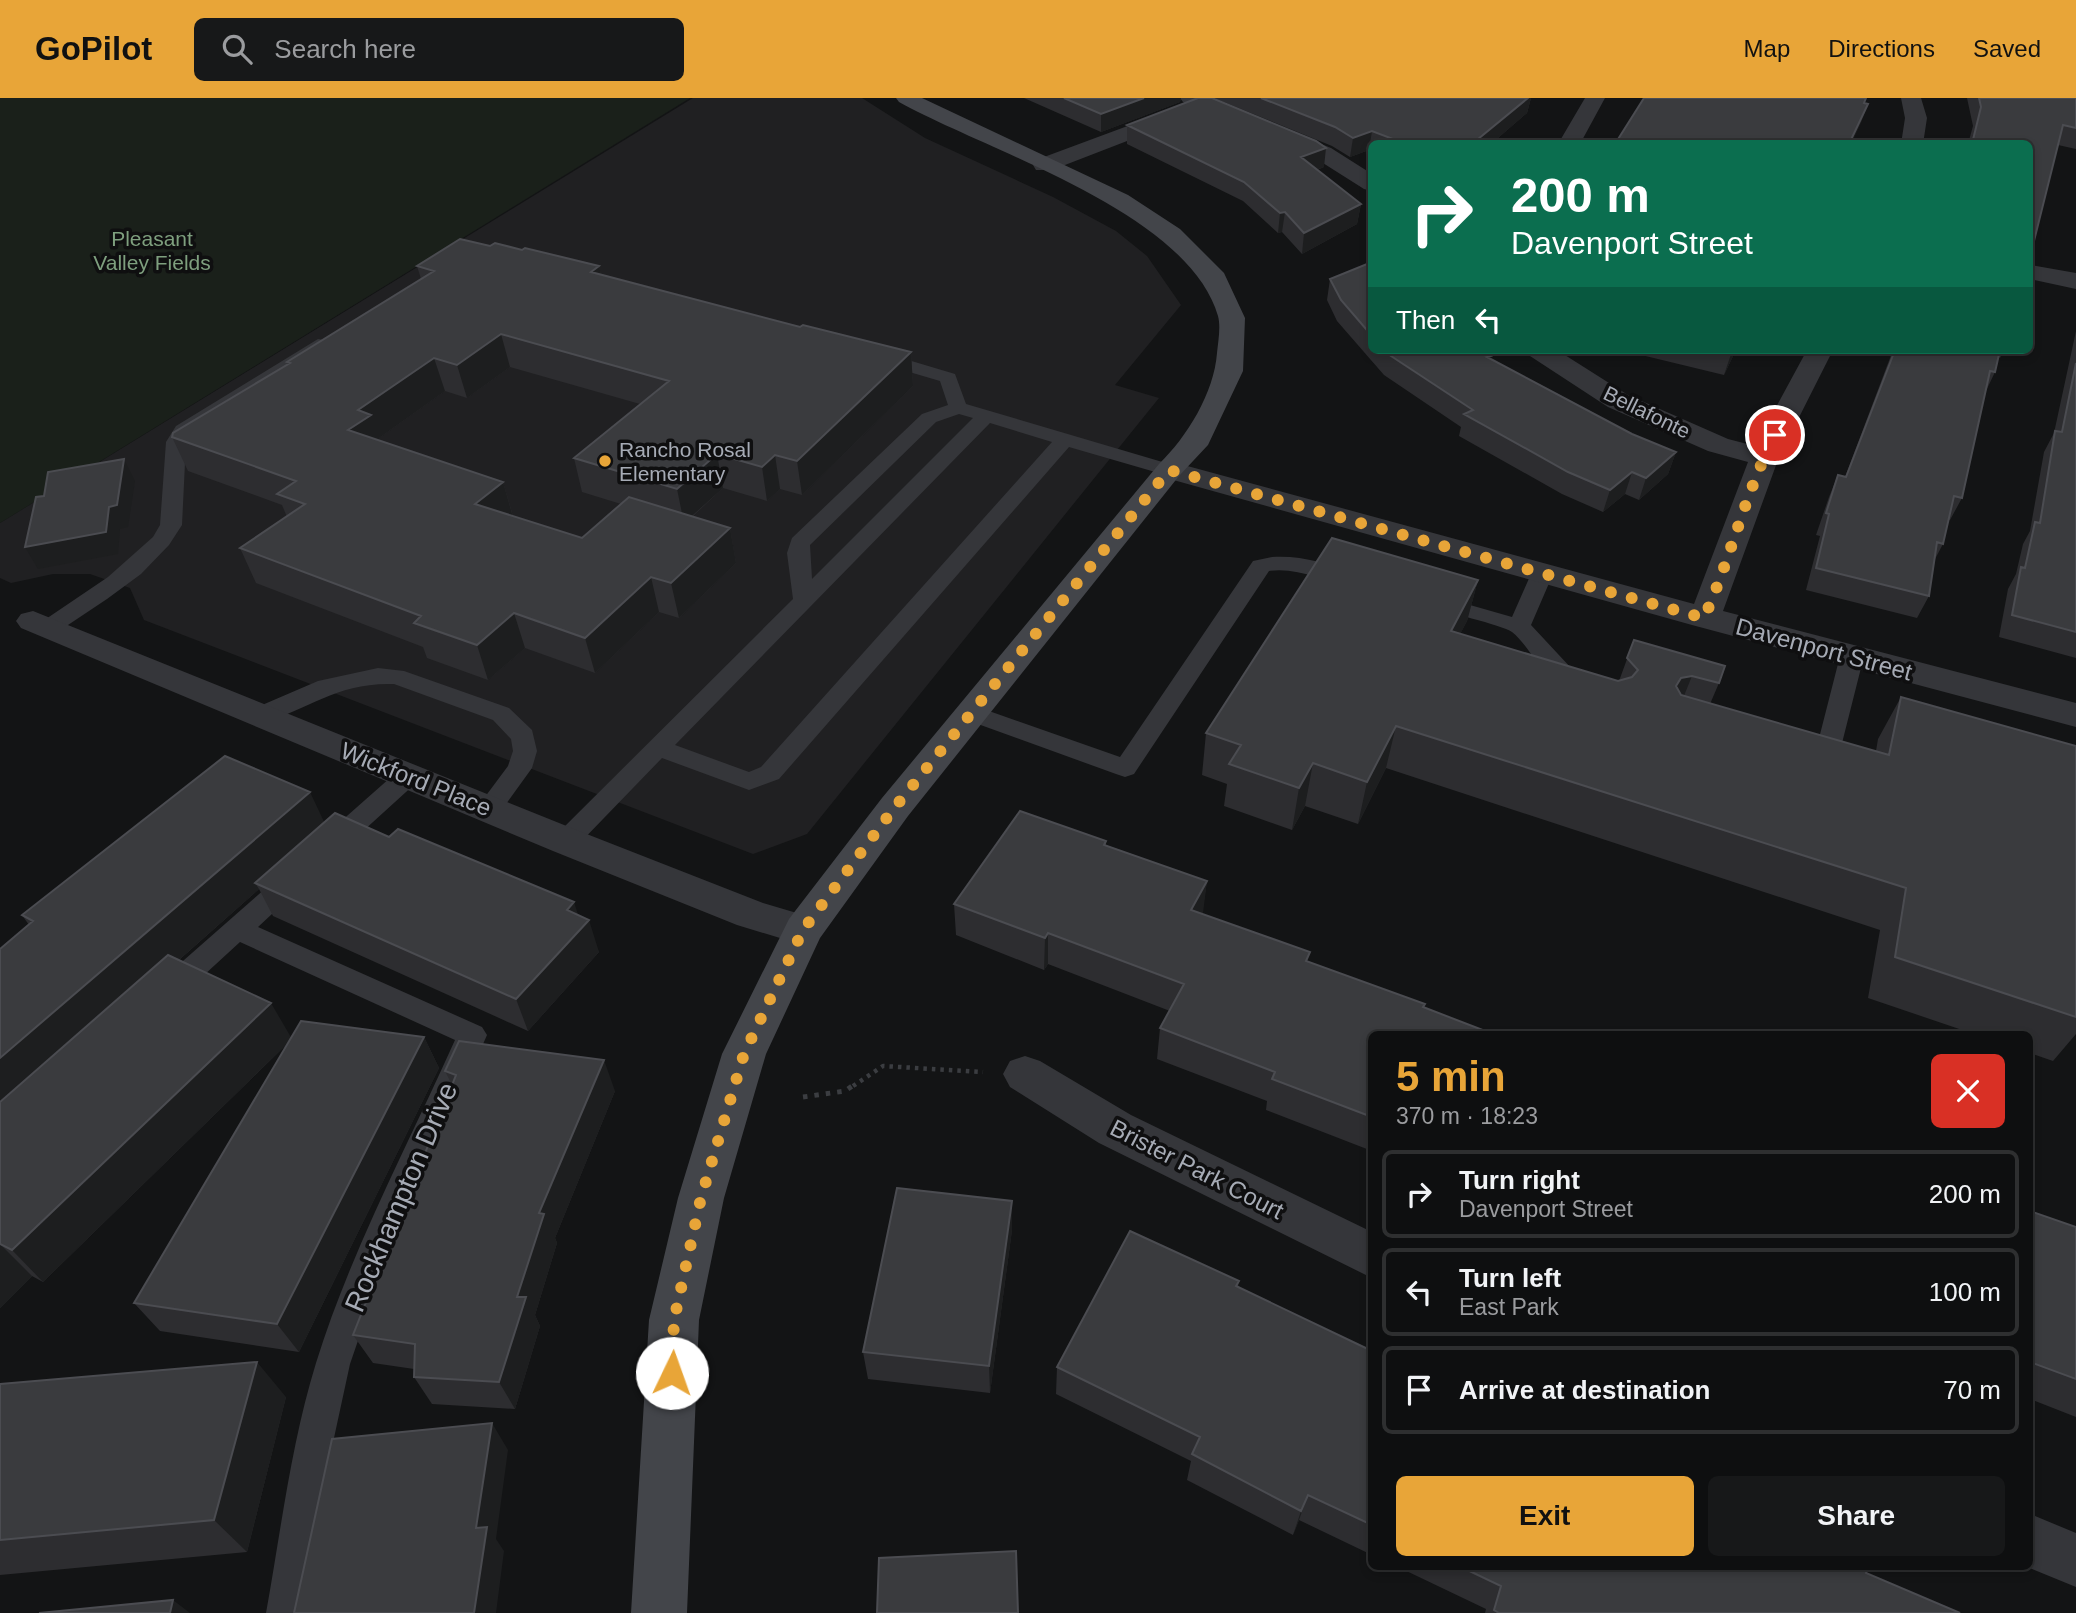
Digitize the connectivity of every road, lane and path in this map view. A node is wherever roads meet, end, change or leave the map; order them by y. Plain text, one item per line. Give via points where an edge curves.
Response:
1 (906, 98) edge
2 (1594, 98) edge
3 (1911, 98) edge
4 (1196, 101) edge
5 (1571, 140) edge
6 (1913, 140) edge
7 (1044, 165) junction
8 (1368, 181) edge
9 (2033, 273) edge
10 (2076, 281) edge
11 (335, 333) edge
12 (856, 351) edge
13 (1545, 354) edge
14 (1818, 354) edge
15 (958, 408) junction
16 (986, 416) junction
17 (1065, 439) junction
18 (1764, 457) junction
19 (1169, 470) junction
20 (1542, 574) junction
21 (1373, 584) edge
22 (1413, 596) edge
23 (804, 600) junction
24 (1704, 618) junction
25 (40, 625) joint
26 (1520, 626) junction
27 (1852, 656) junction
28 (1588, 695) edge
29 (972, 713) junction
30 (261, 715) junction
31 (2076, 715) edge
32 (659, 748) junction
33 (1784, 759) edge
34 (408, 776) junction
35 (489, 809) junction
36 (566, 841) junction
37 (237, 929) junction
38 (803, 930) junction
39 (144, 1012) edge
40 (1025, 1074) joint
41 (803, 1097) dead end
42 (1368, 1254) edge
43 (2033, 1542) edge
44 (2076, 1560) edge
45 (285, 1613) edge
46 (659, 1613) edge

1 - 7 street via 960,129
2 - 5 street
3 - 6 street via 1916,118
4 - 7 street
4 - 8 street via 1323,153
7 - 19 street via 1116,198 1175,235 1212,272 1231,310 1235,351 1222,393 1192,447
9 - 10 street
11 - 25 lane via 183,430 176,442 171,525 164,537 125,573
12 - 15 lane via 948,379
13 - 18 street, Bellafonte via 1618,401 1718,445
14 - 18 street
15 - 16 lane
15 - 23 lane via 929,418 800,543 797,553
16 - 17 lane
16 - 23 lane
17 - 19 lane
17 - 32 lane via 770,773 749,781
18 - 24 street
19 - 20 street, Davenport Street
19 - 29 street
20 - 24 street, Davenport Street
20 - 26 lane
21 - 29 lane via 1294,562 1261,566 1125,768
22 - 26 lane
23 - 32 lane
24 - 27 street, Davenport Street
25 - 30 street, Wickford Place
26 - 28 lane via 1558,671
27 - 31 street, Davenport Street
27 - 33 lane via 1827,755 1814,761
29 - 38 street
30 - 34 street, Wickford Place
30 - 35 lane via 342,680 382,674 501,714 523,736 525,751 520,768
32 - 36 lane
34 - 35 street, Wickford Place
34 - 37 lane
35 - 36 street, Wickford Place
36 - 38 street, Wickford Place
37 - 39 lane
37 - 45 lane, Rockhampton Drive via 472,1035 358,1291 333,1364
38 - 46 street via 744,1054 701,1198 677,1307
40 - 41 path via 883,1066 845,1091
40 - 42 street, Brister Park Court via 1115,1129
43 - 44 street

